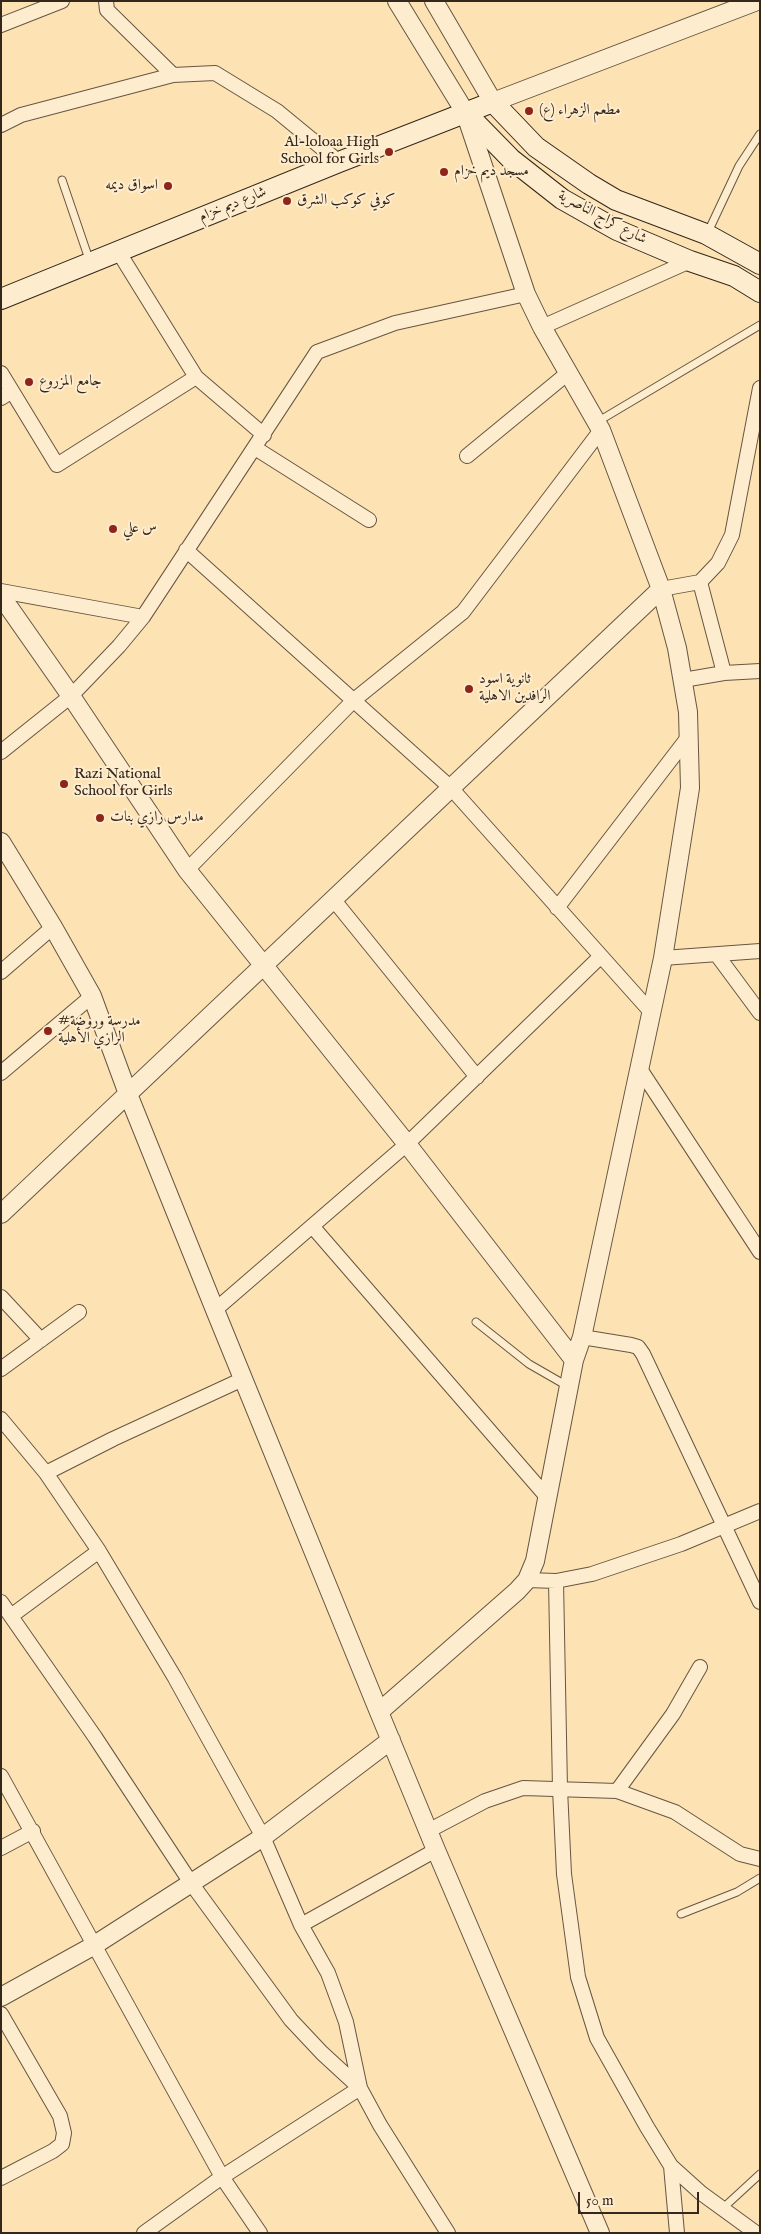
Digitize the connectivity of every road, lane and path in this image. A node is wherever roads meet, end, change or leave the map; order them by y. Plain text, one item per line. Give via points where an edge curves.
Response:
1 (62, 1) edge
2 (106, 1) edge
3 (398, 1) edge
4 (434, 1) edge
5 (752, 2) edge
6 (1, 25) edge
7 (173, 75) junction
8 (493, 102) junction
9 (466, 112) junction
10 (1, 125) edge
11 (760, 134) edge
12 (339, 162) junction
13 (62, 180) dead end
14 (706, 234) junction
15 (118, 251) junction
16 (690, 261) junction
17 (90, 263) junction
18 (760, 264) edge
19 (760, 292) edge
20 (526, 294) junction
21 (1, 299) edge
22 (760, 326) edge
23 (542, 327) junction
24 (1, 373) edge
25 (568, 373) junction
26 (196, 377) junction
27 (760, 388) edge
28 (7, 395) edge
29 (599, 426) junction
30 (264, 435) junction
31 (255, 448) junction
32 (467, 456) dead end
33 (369, 520) dead end
34 (186, 550) junction
35 (700, 582) junction
36 (661, 589) junction
37 (1, 591) edge
38 (1, 596) edge
39 (143, 617) junction
40 (760, 671) edge
41 (724, 673) junction
42 (683, 680) junction
43 (71, 696) junction
44 (354, 700) junction
45 (689, 736) junction
46 (1, 752) edge
47 (450, 788) junction
48 (1, 842) edge
49 (187, 870) junction
50 (333, 899) junction
51 (557, 908) junction
52 (53, 927) junction
53 (760, 951) edge
54 (717, 955) junction
55 (600, 957) junction
56 (663, 958) junction
57 (263, 966) junction
58 (1, 972) edge
59 (92, 996) junction
60 (650, 1012) junction
61 (760, 1013) edge
62 (640, 1069) junction
63 (1, 1073) edge
64 (477, 1077) junction
65 (128, 1094) junction
66 (407, 1144) junction
67 (1, 1214) edge
68 (312, 1226) junction
69 (760, 1252) edge
70 (1, 1297) edge
71 (215, 1310) junction
72 (79, 1312) dead end
73 (476, 1322) dead end
74 (582, 1336) junction
75 (41, 1340) junction
76 (574, 1360) junction
77 (1, 1369) edge
78 (243, 1379) junction
79 (569, 1387) junction
80 (1, 1419) edge
81 (46, 1474) junction
82 (547, 1497) junction
83 (760, 1511) edge
84 (724, 1526) junction
85 (99, 1551) junction
86 (528, 1580) junction
87 (556, 1581) junction
88 (1, 1602) edge
89 (760, 1602) edge
90 (11, 1616) junction
91 (700, 1666) dead end
92 (379, 1712) junction
93 (391, 1740) junction
94 (1, 1776) edge
95 (560, 1790) junction
96 (617, 1791) junction
97 (33, 1831) junction
98 (428, 1831) junction
99 (263, 1837) junction
100 (1, 1848) edge
101 (436, 1850) junction
102 (760, 1859) edge
103 (760, 1878) edge
104 (191, 1883) junction
105 (681, 1914) dead end
106 (301, 1925) junction
107 (93, 1946) junction
108 (1, 1997) edge
109 (1, 2014) edge
110 (360, 2088) junction
111 (671, 2166) junction
112 (760, 2174) edge
113 (222, 2177) junction
114 (1, 2178) edge
115 (722, 2208) junction
116 (753, 2230) edge
117 (144, 2233) edge
118 (260, 2233) edge
119 (448, 2233) edge
120 (600, 2233) edge
121 (677, 2233) edge
122 (737, 2233) edge

1 - 6 street
2 - 7 street via 107,10
3 - 9 street
4 - 8 street
5 - 8 street
7 - 10 street via 21,116
7 - 12 street via 215,73 277,111
8 - 9 main road, شارع ديم خزام
8 - 14 main road, شارع كراج الناصرية via 536,147 590,184 616,200
9 - 12 main road, شارع ديم خزام
9 - 16 main road, شارع كراج الناصرية via 511,159 562,199 617,230
9 - 20 street
11 - 14 lane via 739,166
12 - 15 main road, شارع ديم خزام
13 - 17 lane
14 - 18 main road, شارع كراج الناصرية
15 - 17 main road, شارع ديم خزام
15 - 26 street
16 - 19 main road, شارع كراج الناصرية via 734,276
16 - 23 street
17 - 21 main road, شارع ديم خزام
20 - 23 street
20 - 30 street via 395,323 317,352
22 - 29 lane
23 - 25 street
24 - 28 street
25 - 29 street
25 - 32 street
26 - 28 street via 57,465
26 - 30 street
27 - 35 street via 732,535 718,563
29 - 36 street
29 - 44 street via 464,612
30 - 31 street
31 - 33 street
31 - 34 street
34 - 39 street
34 - 44 street
35 - 36 street
35 - 41 street
36 - 42 street via 678,648
36 - 47 street
37 - 39 street
38 - 43 street
39 - 43 street
40 - 41 street
41 - 42 street
42 - 45 street
43 - 46 street
43 - 49 street
44 - 47 street
44 - 49 street
45 - 51 street
45 - 56 street via 690,788
47 - 50 street
47 - 51 street
48 - 52 street
49 - 57 street
50 - 57 street
50 - 64 street
51 - 55 street
52 - 58 street
52 - 59 street
53 - 54 street
54 - 56 street
54 - 61 street
55 - 60 street
55 - 64 street
56 - 60 street
57 - 65 street
57 - 66 street
59 - 63 street
59 - 65 street
60 - 62 street
62 - 69 street
62 - 74 street
64 - 66 street
65 - 67 street
65 - 71 street
66 - 68 street
66 - 76 street
68 - 71 street
68 - 82 street
70 - 75 street
71 - 78 street
72 - 75 street
73 - 79 lane via 529,1364
74 - 76 street
74 - 84 street via 638,1347
75 - 77 street
76 - 79 street
78 - 81 street
78 - 92 street
79 - 82 street
80 - 81 street
81 - 85 street
82 - 86 street via 535,1561
83 - 84 street
84 - 87 street via 592,1574
84 - 89 street
85 - 90 street
85 - 99 street via 176,1678
86 - 87 street
86 - 92 street
87 - 95 street
88 - 90 street
90 - 104 street
91 - 96 street via 673,1714
92 - 93 street
93 - 98 street
93 - 99 street
94 - 97 street
95 - 96 street
95 - 98 street via 523,1788 485,1800
95 - 111 street via 564,1874 578,1977 597,2038
96 - 102 street via 675,1812 740,1854
97 - 100 street
97 - 107 street
98 - 101 street
99 - 104 street
99 - 106 street
101 - 106 street
101 - 120 street
103 - 105 lane via 737,1892
104 - 107 street
104 - 110 street via 291,2020
106 - 110 street via 328,1973 346,2022
107 - 108 street
107 - 113 street
109 - 114 street via 60,2116 64,2133 62,2144 53,2151
110 - 113 street
110 - 119 street
111 - 115 street
111 - 121 street
112 - 115 lane
113 - 117 street
113 - 118 street
115 - 116 street
116 - 122 street

